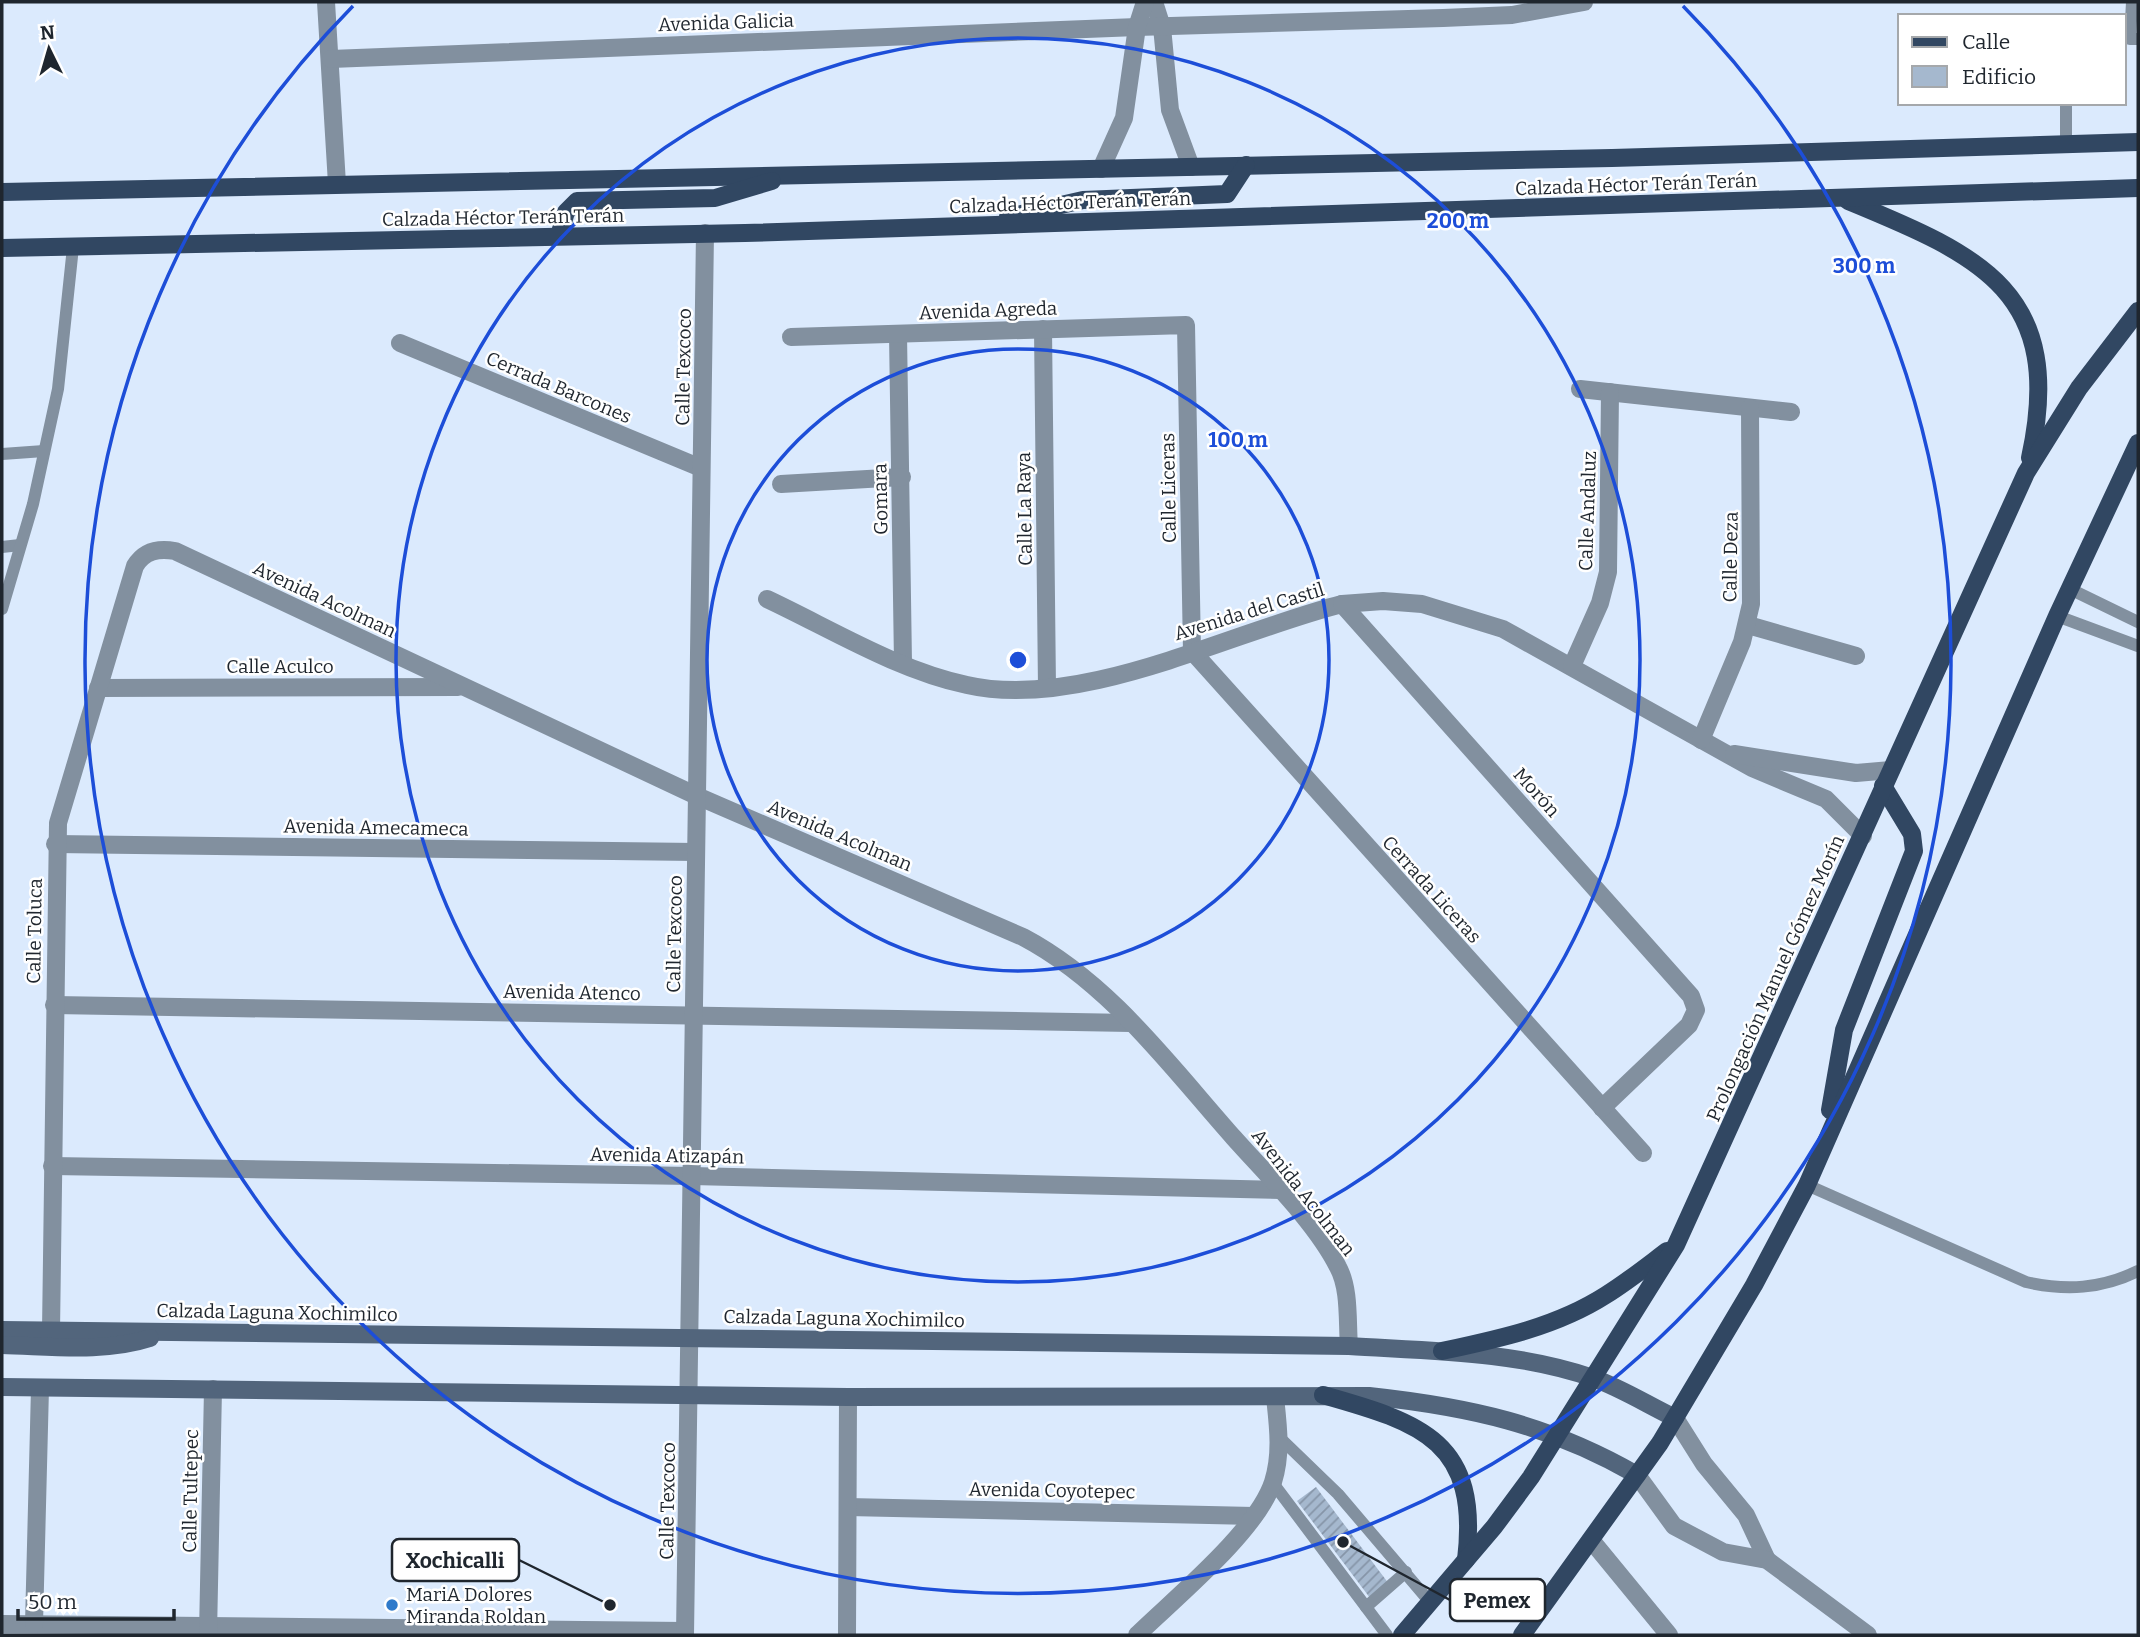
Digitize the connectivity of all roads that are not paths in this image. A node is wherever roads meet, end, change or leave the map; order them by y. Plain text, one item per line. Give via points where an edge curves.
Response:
1 (326, 2) edge
2 (1145, 2) edge
3 (1154, 2) edge
4 (1584, 2) edge
5 (2132, 2) edge
6 (1137, 27) junction
7 (1163, 27) junction
8 (2131, 39) edge
9 (331, 59) junction
10 (2066, 105) edge
11 (2138, 142) edge
12 (2066, 144) junction
13 (1246, 165) junction
14 (1191, 167) junction
15 (1101, 169) junction
16 (792, 175) junction
17 (337, 184) junction
18 (2138, 188) edge
19 (2, 192) edge
20 (1841, 198) junction
21 (974, 225) junction
22 (705, 233) junction
23 (559, 236) junction
24 (73, 247) junction
25 (2, 248) edge
26 (2138, 311) edge
27 (1186, 325) joint
28 (1043, 329) junction
29 (898, 334) junction
30 (790, 337) dead end
31 (400, 343) dead end
32 (1580, 389) dead end
33 (1610, 393) junction
34 (1750, 408) junction
35 (1791, 412) dead end
36 (2138, 443) edge
37 (44, 451) junction
38 (2, 454) edge
39 (701, 468) junction
40 (2026, 473) junction
41 (902, 477) junction
42 (781, 484) dead end
43 (20, 545) junction
44 (2, 547) edge
45 (151, 552) joint
46 (2070, 589) junction
47 (767, 599) dead end
48 (3, 603) edge
49 (1342, 604) junction
50 (2057, 617) junction
51 (2138, 622) edge
52 (1748, 625) junction
53 (2138, 646) edge
54 (1192, 650) junction
55 (1856, 656) dead end
56 (903, 663) junction
57 (1572, 666) junction
58 (463, 687) junction
59 (97, 688) junction
60 (1047, 688) junction
61 (1701, 740) junction
62 (1731, 754) junction
63 (1887, 778) junction
64 (697, 796) junction
65 (1863, 836) junction
66 (55, 844) junction
67 (696, 852) junction
68 (54, 1005) junction
69 (694, 1015) junction
70 (1131, 1023) junction
71 (1602, 1108) junction
72 (1825, 1138) junction
73 (1643, 1153) dead end
74 (52, 1166) junction
75 (692, 1176) junction
76 (1807, 1185) junction
77 (1281, 1190) junction
78 (1676, 1245) junction
79 (2138, 1271) edge
80 (2, 1330) edge
81 (51, 1331) junction
82 (166, 1332) junction
83 (690, 1337) junction
84 (2, 1345) edge
85 (1349, 1346) junction
86 (1442, 1352) junction
87 (1594, 1378) junction
88 (2, 1387) edge
89 (40, 1388) junction
90 (213, 1390) junction
91 (689, 1395) junction
92 (1323, 1395) junction
93 (848, 1396) junction
94 (1275, 1396) junction
95 (1675, 1418) junction
96 (1559, 1435) junction
97 (1279, 1437) junction
98 (1637, 1475) junction
99 (1273, 1483) junction
100 (848, 1507) junction
101 (1254, 1516) junction
102 (1591, 1540) junction
103 (1466, 1560) junction
104 (1767, 1560) junction
105 (1405, 1572) junction
106 (1430, 1602) junction
107 (1366, 1607) junction
108 (34, 1623) junction
109 (2, 1624) edge
110 (208, 1630) edge
111 (685, 1633) edge
112 (847, 1635) edge
113 (1137, 1635) edge
114 (1387, 1635) edge
115 (1402, 1635) edge
116 (1522, 1635) edge
117 (1669, 1635) edge
118 (1868, 1635) edge

1 - 9 street
2 - 6 street
3 - 7 street
4 - 7 street, Avenida Galicia via 1512,15
5 - 8 lane
6 - 7 street, Avenida Galicia
6 - 9 street, Avenida Galicia
6 - 15 street via 1124,118
7 - 14 street via 1170,110
9 - 17 street
10 - 12 lane
11 - 12 main road, Calzada Héctor Terán Terán
12 - 13 main road, Calzada Héctor Terán Terán
13 - 14 main road, Calzada Héctor Terán Terán
13 - 21 main road via 1227,194 1083,200
14 - 15 main road, Calzada Héctor Terán Terán
15 - 16 main road, Calzada Héctor Terán Terán
16 - 17 main road, Calzada Héctor Terán Terán
16 - 23 main road via 715,198 577,201 566,212
17 - 19 main road, Calzada Héctor Terán Terán
18 - 20 main road, Calzada Héctor Terán Terán
20 - 21 main road, Calzada Héctor Terán Terán
20 - 40 main road via 1958,250 1995,279 2021,311 2040,374 2037,425
21 - 22 main road, Calzada Héctor Terán Terán
22 - 23 main road, Calzada Héctor Terán Terán
22 - 39 street, Calle Texcoco
23 - 24 main road, Calzada Héctor Terán Terán
24 - 25 main road, Calzada Héctor Terán Terán
24 - 37 lane via 65,348
26 - 40 main road, Prolongación Manuel Gómez Morín via 2079,388
27 - 28 street, Avenida Agreda
27 - 54 street, Calle Liceras
28 - 29 street, Avenida Agreda
28 - 60 street, Calle La Raya
29 - 30 street, Avenida Agreda
29 - 41 street, Gomara
31 - 39 street, Cerrada Barcones
32 - 33 street
33 - 34 street
33 - 57 street, Calle Andaluz via 1608,572 1600,603
34 - 35 street
34 - 52 street, Calle Deza via 1752,579
36 - 46 main road
37 - 38 lane
37 - 43 lane
39 - 64 street, Calle Texcoco
40 - 63 main road, Prolongación Manuel Gómez Morín
41 - 42 street
41 - 56 street, Gomara
43 - 44 lane
43 - 48 lane
45 - 58 street, Avenida Acolman via 175,551
45 - 59 street, Calle Toluca via 135,566
46 - 50 main road
46 - 51 lane
47 - 56 street, Avenida del Castil
49 - 54 street, Avenida del Castil
49 - 57 street, Avenida del Castil via 1422,604 1462,614 1503,629
49 - 71 street, Morón via 1691,996 1696,1010 1689,1025
50 - 53 lane
50 - 72 main road
52 - 55 street
52 - 61 street, Calle Deza
54 - 60 street, Avenida del Castil via 1103,678
54 - 71 street, Cerrada Liceras
56 - 60 street, Avenida del Castil via 967,685 1001,690
57 - 61 street, Avenida del Castil
58 - 59 street, Calle Aculco
58 - 64 street, Avenida Acolman
59 - 66 street, Calle Toluca via 62,804
61 - 62 street, Avenida del Castil
62 - 63 street, Avenida del Castil
62 - 65 street, Avenida del Castil via 1766,775 1826,799
63 - 65 main road, Prolongación Manuel Gómez Morín
63 - 72 main road via 1912,834 1914,851 1844,1030
64 - 67 street, Calle Texcoco
64 - 70 street, Avenida Acolman via 1023,937 1072,965
65 - 78 main road, Prolongación Manuel Gómez Morín
66 - 67 street, Avenida Amecameca
66 - 68 street, Calle Toluca
67 - 69 street, Calle Texcoco
68 - 69 street, Avenida Atenco
68 - 74 street, Calle Toluca
69 - 70 street, Avenida Atenco
69 - 75 street, Calle Texcoco
70 - 77 street, Avenida Acolman
71 - 73 street, Cerrada Liceras
72 - 76 main road
74 - 75 street, Avenida Atizapán
74 - 81 street, Calle Toluca
75 - 77 street, Avenida Atizapán
75 - 83 street, Calle Texcoco
76 - 79 lane via 2026,1282 2080,1288 2118,1281
76 - 95 main road
77 - 85 street, Avenida Acolman via 1340,1269
78 - 86 main road via 1605,1296 1561,1318
78 - 87 main road, Prolongación Manuel Gómez Morín
80 - 81 main road, Calzada Laguna Xochimilco
81 - 82 main road, Calzada Laguna Xochimilco
82 - 83 main road, Calzada Laguna Xochimilco
82 - 84 main road via 120,1345
83 - 85 main road, Calzada Laguna Xochimilco
83 - 91 street, Calle Texcoco
85 - 86 main road, Calzada Laguna Xochimilco
86 - 87 main road, Calzada Laguna Xochimilco via 1546,1366
87 - 95 main road, Calzada Laguna Xochimilco
87 - 96 main road, Prolongación Manuel Gómez Morín
88 - 89 main road
89 - 90 main road
89 - 108 street
90 - 91 main road
90 - 110 street, Calle Tultepec
91 - 93 main road
91 - 111 street, Calle Texcoco
92 - 94 main road
92 - 96 main road via 1419,1402 1511,1420
92 - 103 main road via 1398,1418 1421,1430 1443,1450 1468,1497
93 - 94 main road
93 - 100 street
94 - 97 street
95 - 98 main road
95 - 104 street via 1704,1464 1746,1515
96 - 98 main road
96 - 103 main road, Prolongación Manuel Gómez Morín
97 - 99 street
97 - 105 lane via 1338,1493
98 - 102 main road
98 - 104 street via 1674,1527 1723,1552
99 - 101 street
99 - 107 lane
100 - 101 street, Avenida Coyotepec
100 - 112 street
101 - 113 street
102 - 116 main road
102 - 117 street
103 - 106 main road, Prolongación Manuel Gómez Morín
104 - 118 street
105 - 106 lane
105 - 107 lane
106 - 115 main road, Prolongación Manuel Gómez Morín
107 - 114 lane
108 - 109 street
108 - 110 street
110 - 111 street

